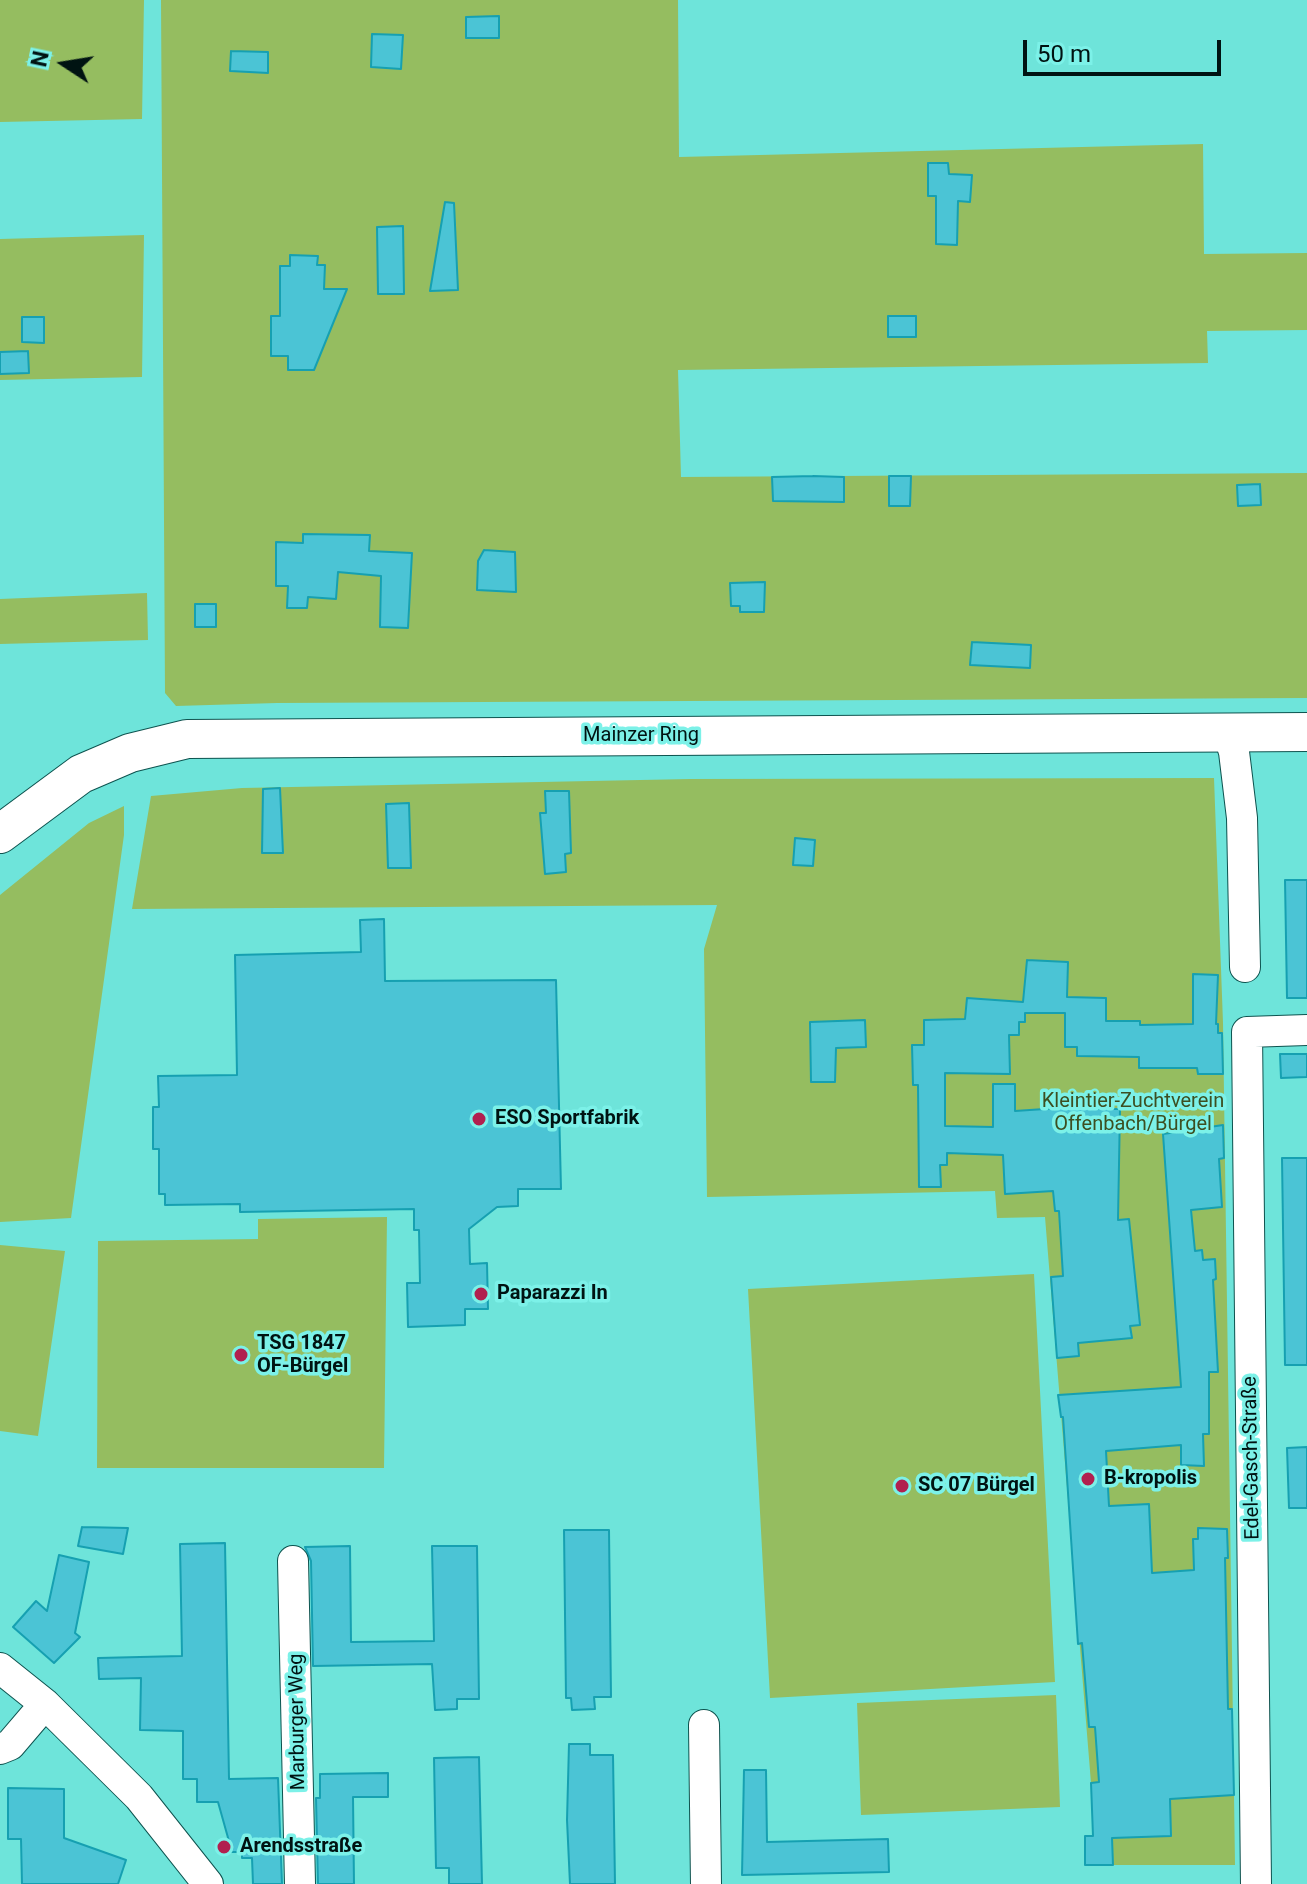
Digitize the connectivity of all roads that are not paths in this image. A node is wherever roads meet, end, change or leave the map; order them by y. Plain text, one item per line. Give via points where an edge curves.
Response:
1 (1307, 732) edge
2 (1228, 733) junction
3 (0, 834) edge
4 (1245, 967) dead end
5 (1307, 1030) edge
6 (293, 1561) dead end
7 (0, 1668) edge
8 (45, 1704) junction
9 (704, 1725) dead end
10 (0, 1749) edge
11 (208, 1884) edge
12 (300, 1884) edge
13 (706, 1884) edge
14 (1256, 1884) edge

1 - 2 street, Mainzer Ring
2 - 3 street, Mainzer Ring via 187,739 130,753 81,774
2 - 4 street via 1242,818
5 - 14 street, Edel-Gasch-Straße via 1247,1032
6 - 12 street, Marburger Weg
7 - 8 street
8 - 10 street via 10,1745
8 - 11 street via 139,1797
9 - 13 street

